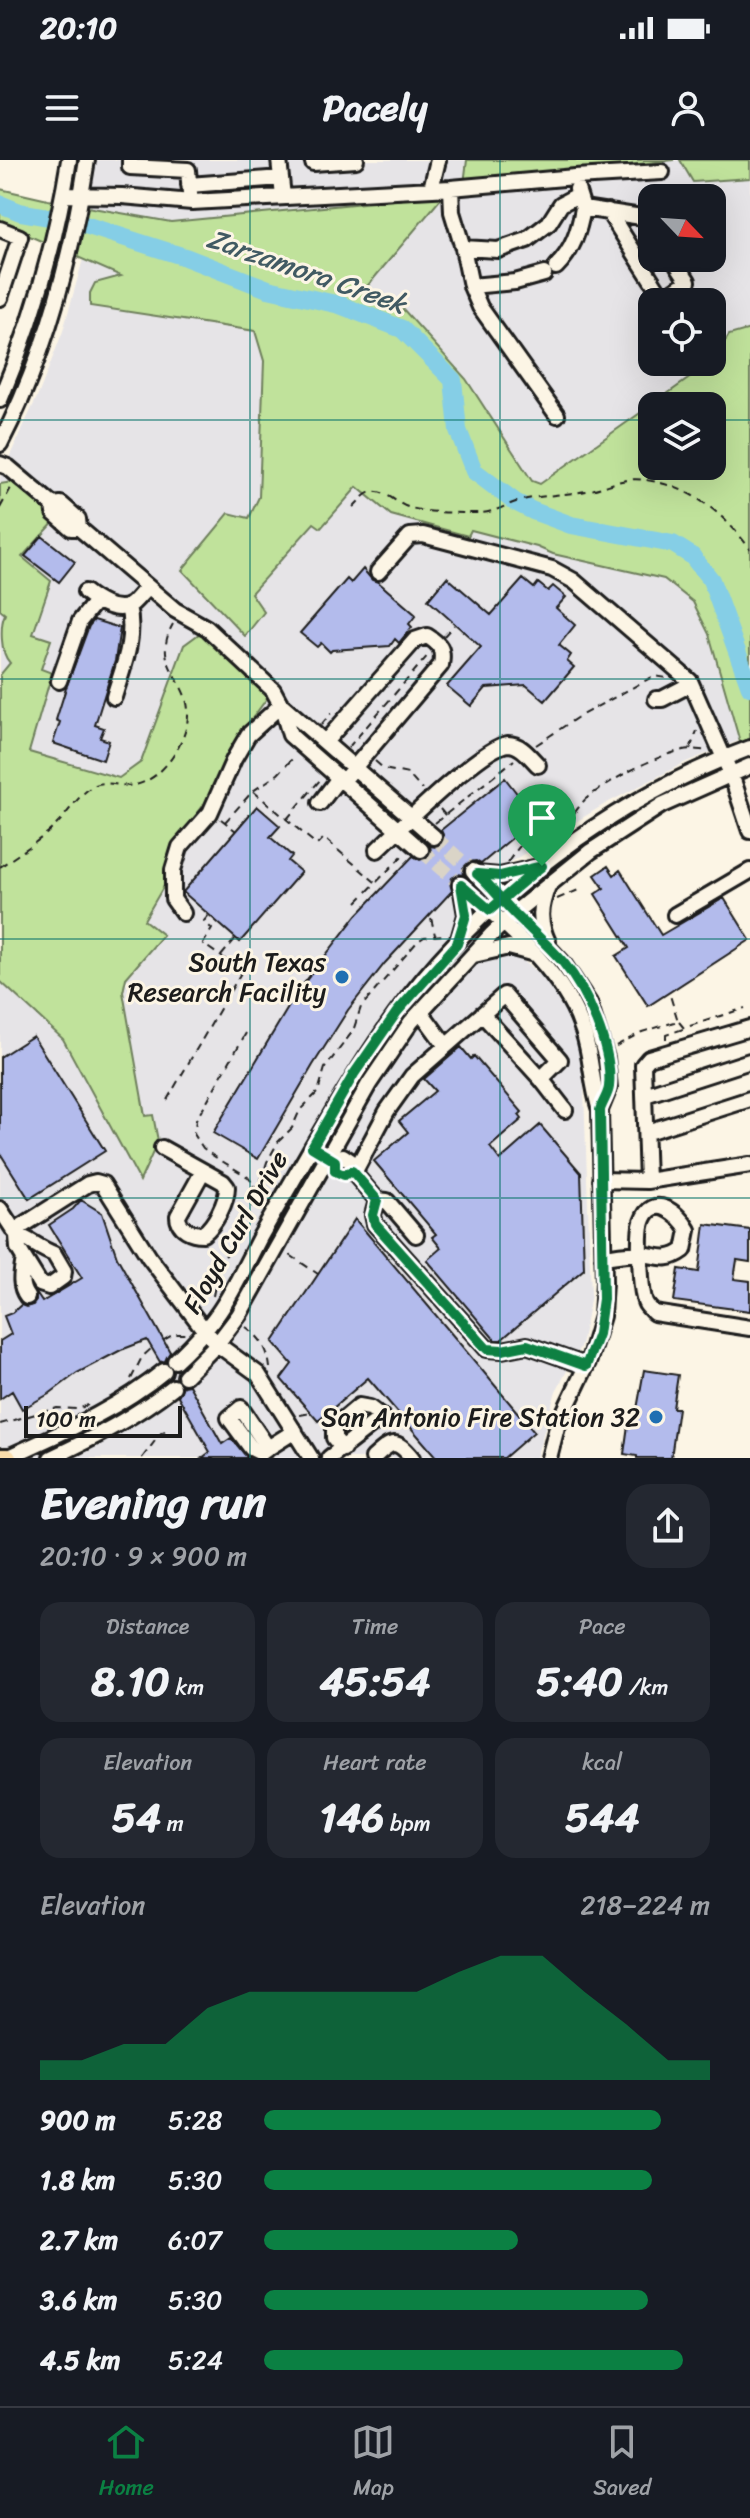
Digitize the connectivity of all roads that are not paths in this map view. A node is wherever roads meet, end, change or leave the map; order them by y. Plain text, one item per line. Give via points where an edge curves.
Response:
1 (69, 160) edge
2 (87, 160) edge
3 (130, 160) edge
4 (279, 160) edge
5 (356, 160) edge
6 (438, 160) edge
7 (313, 163) dead end
8 (662, 172) dead end
9 (575, 177) junction
10 (281, 178) junction
11 (189, 185) junction
12 (451, 188) junction
13 (431, 189) junction
14 (63, 195) junction
15 (82, 196) junction
16 (283, 197) junction
17 (192, 202) junction
18 (580, 202) junction
19 (608, 211) junction
20 (638, 216) edge
21 (0, 229) edge
22 (463, 248) junction
23 (638, 258) edge
24 (647, 272) edge
25 (682, 272) edge
26 (471, 286) junction
27 (0, 298) edge
28 (0, 400) edge
29 (557, 415) dead end
30 (0, 444) edge
31 (0, 464) edge
32 (378, 572) dead end
33 (148, 587) junction
34 (128, 606) junction
35 (59, 681) dead end
36 (114, 697) dead end
37 (281, 705) junction
38 (320, 737) junction
39 (749, 748) edge
40 (722, 752) junction
41 (538, 765) dead end
42 (750, 766) edge
43 (354, 767) junction
44 (731, 774) junction
45 (337, 776) junction
46 (320, 803) dead end
47 (412, 817) junction
48 (398, 830) junction
49 (434, 831) tunnel mouth
50 (750, 831) edge
51 (415, 849) tunnel mouth
52 (377, 850) dead end
53 (542, 866) junction
54 (750, 871) edge
55 (550, 893) junction
56 (502, 899) junction
57 (490, 910) junction
58 (183, 913) dead end
59 (675, 915) dead end
60 (509, 918) junction
61 (457, 944) junction
62 (554, 953) junction
63 (473, 955) junction
64 (534, 955) junction
65 (421, 1012) junction
66 (482, 1014) junction
67 (750, 1028) edge
68 (446, 1046) junction
69 (750, 1061) edge
70 (541, 1079) junction
71 (645, 1095) junction
72 (750, 1099) edge
73 (565, 1110) dead end
74 (600, 1110) junction
75 (647, 1132) junction
76 (312, 1147) junction
77 (162, 1148) dead end
78 (331, 1158) junction
79 (203, 1164) road end
80 (750, 1165) edge
81 (353, 1172) junction
82 (601, 1180) junction
83 (647, 1181) junction
84 (377, 1200) junction
85 (0, 1209) edge
86 (15, 1233) junction
87 (416, 1235) dead end
88 (603, 1257) junction
89 (24, 1258) junction
90 (27, 1297) dead end
91 (750, 1328) edge
92 (205, 1331) junction
93 (217, 1344) junction
94 (586, 1366) junction
95 (185, 1376) dead end
96 (173, 1387) dead end
97 (229, 1418) dead end
98 (295, 1431) junction
99 (343, 1449) junction
100 (0, 1458) edge
101 (6, 1458) edge
102 (51, 1458) edge
103 (311, 1458) edge
104 (329, 1458) edge
105 (373, 1458) edge
106 (412, 1458) edge
107 (549, 1458) edge

1 - 14 street
2 - 15 street
3 - 11 street via 130,167 188,170
4 - 10 street
5 - 7 street
6 - 13 street
8 - 9 street
9 - 12 street
9 - 18 street
10 - 11 street
10 - 16 street
11 - 17 street
12 - 13 street
12 - 22 street
13 - 16 street
14 - 15 street
14 - 28 street via 28,326
15 - 17 street
15 - 30 street via 46,331
16 - 17 street
18 - 19 street
18 - 22 street via 561,204 549,223 527,240 498,250
18 - 26 street via 569,255 550,271 515,282
19 - 20 street
19 - 23 street
21 - 27 street via 20,237
22 - 26 street
24 - 25 street via 663,298 688,281
26 - 29 street via 480,307
31 - 33 street via 53,505 61,504 78,519 79,528
32 - 40 street via 410,536 423,535 552,569 574,581 686,682
33 - 34 street
33 - 37 street via 207,628 273,690
34 - 35 street via 90,597
34 - 36 street via 132,636
37 - 38 street
37 - 45 street via 290,735
37 - 58 street via 248,735 210,813 180,847 173,899
38 - 43 street
38 - 43 street via 415,640 427,636 439,642 441,665
39 - 40 street, Floyd Curl Drive
40 - 44 street
40 - 53 street, Floyd Curl Drive via 581,836
41 - 47 street via 510,744 496,748
42 - 44 street, Floyd Curl Drive
43 - 45 street
43 - 47 street
44 - 50 street
44 - 55 street, Floyd Curl Drive via 662,805 591,851
45 - 46 street
45 - 48 street
47 - 48 street
47 - 49 street
48 - 51 street
48 - 52 street
53 - 56 street, Floyd Curl Drive
53 - 56 street via 500,876 475,873
54 - 59 street
55 - 60 street, Floyd Curl Drive
55 - 62 street via 540,914
56 - 57 street, Floyd Curl Drive
56 - 60 street
57 - 60 street
57 - 61 street, Floyd Curl Drive
57 - 61 street via 460,884 466,915
60 - 62 street
60 - 63 street, Floyd Curl Drive
60 - 64 street
61 - 76 street, Floyd Curl Drive via 397,1012
62 - 74 street via 589,1003 600,1036 609,1088
63 - 64 street via 509,947
63 - 65 street, Floyd Curl Drive
64 - 74 street via 554,975 581,1023
65 - 68 street
65 - 78 street, Floyd Curl Drive via 369,1084
66 - 68 street
66 - 70 street
66 - 70 street via 504,995 560,1060
67 - 71 street via 649,1058 643,1065
68 - 81 street via 412,1076
69 - 71 street
70 - 73 street
71 - 75 street
72 - 75 street
74 - 82 street
75 - 83 street
76 - 78 street
76 - 92 street, Floyd Curl Drive
77 - 79 street
78 - 81 street via 343,1156 352,1162
78 - 93 street, Floyd Curl Drive
80 - 83 street
81 - 84 street
82 - 83 street
82 - 88 street
84 - 87 street via 387,1201
84 - 94 street via 375,1224 487,1349 527,1345
85 - 86 street
86 - 89 street
86 - 89 street via 54,1254 63,1277 49,1287 40,1284
86 - 92 street via 88,1184 103,1184
88 - 91 street via 640,1253 644,1302 654,1313
88 - 94 street via 602,1316
89 - 90 street via 21,1290
92 - 93 street
92 - 101 street, Floyd Curl Drive via 147,1385 98,1416
93 - 95 street, Floyd Curl Drive
93 - 98 street via 258,1374
94 - 107 street via 557,1427
96 - 102 street via 106,1432
97 - 98 street via 241,1408 268,1448
98 - 103 street
99 - 99 street via 382,1417 359,1406 334,1427 334,1438
99 - 104 street
100 - 101 main road
105 - 106 street via 396,1443

